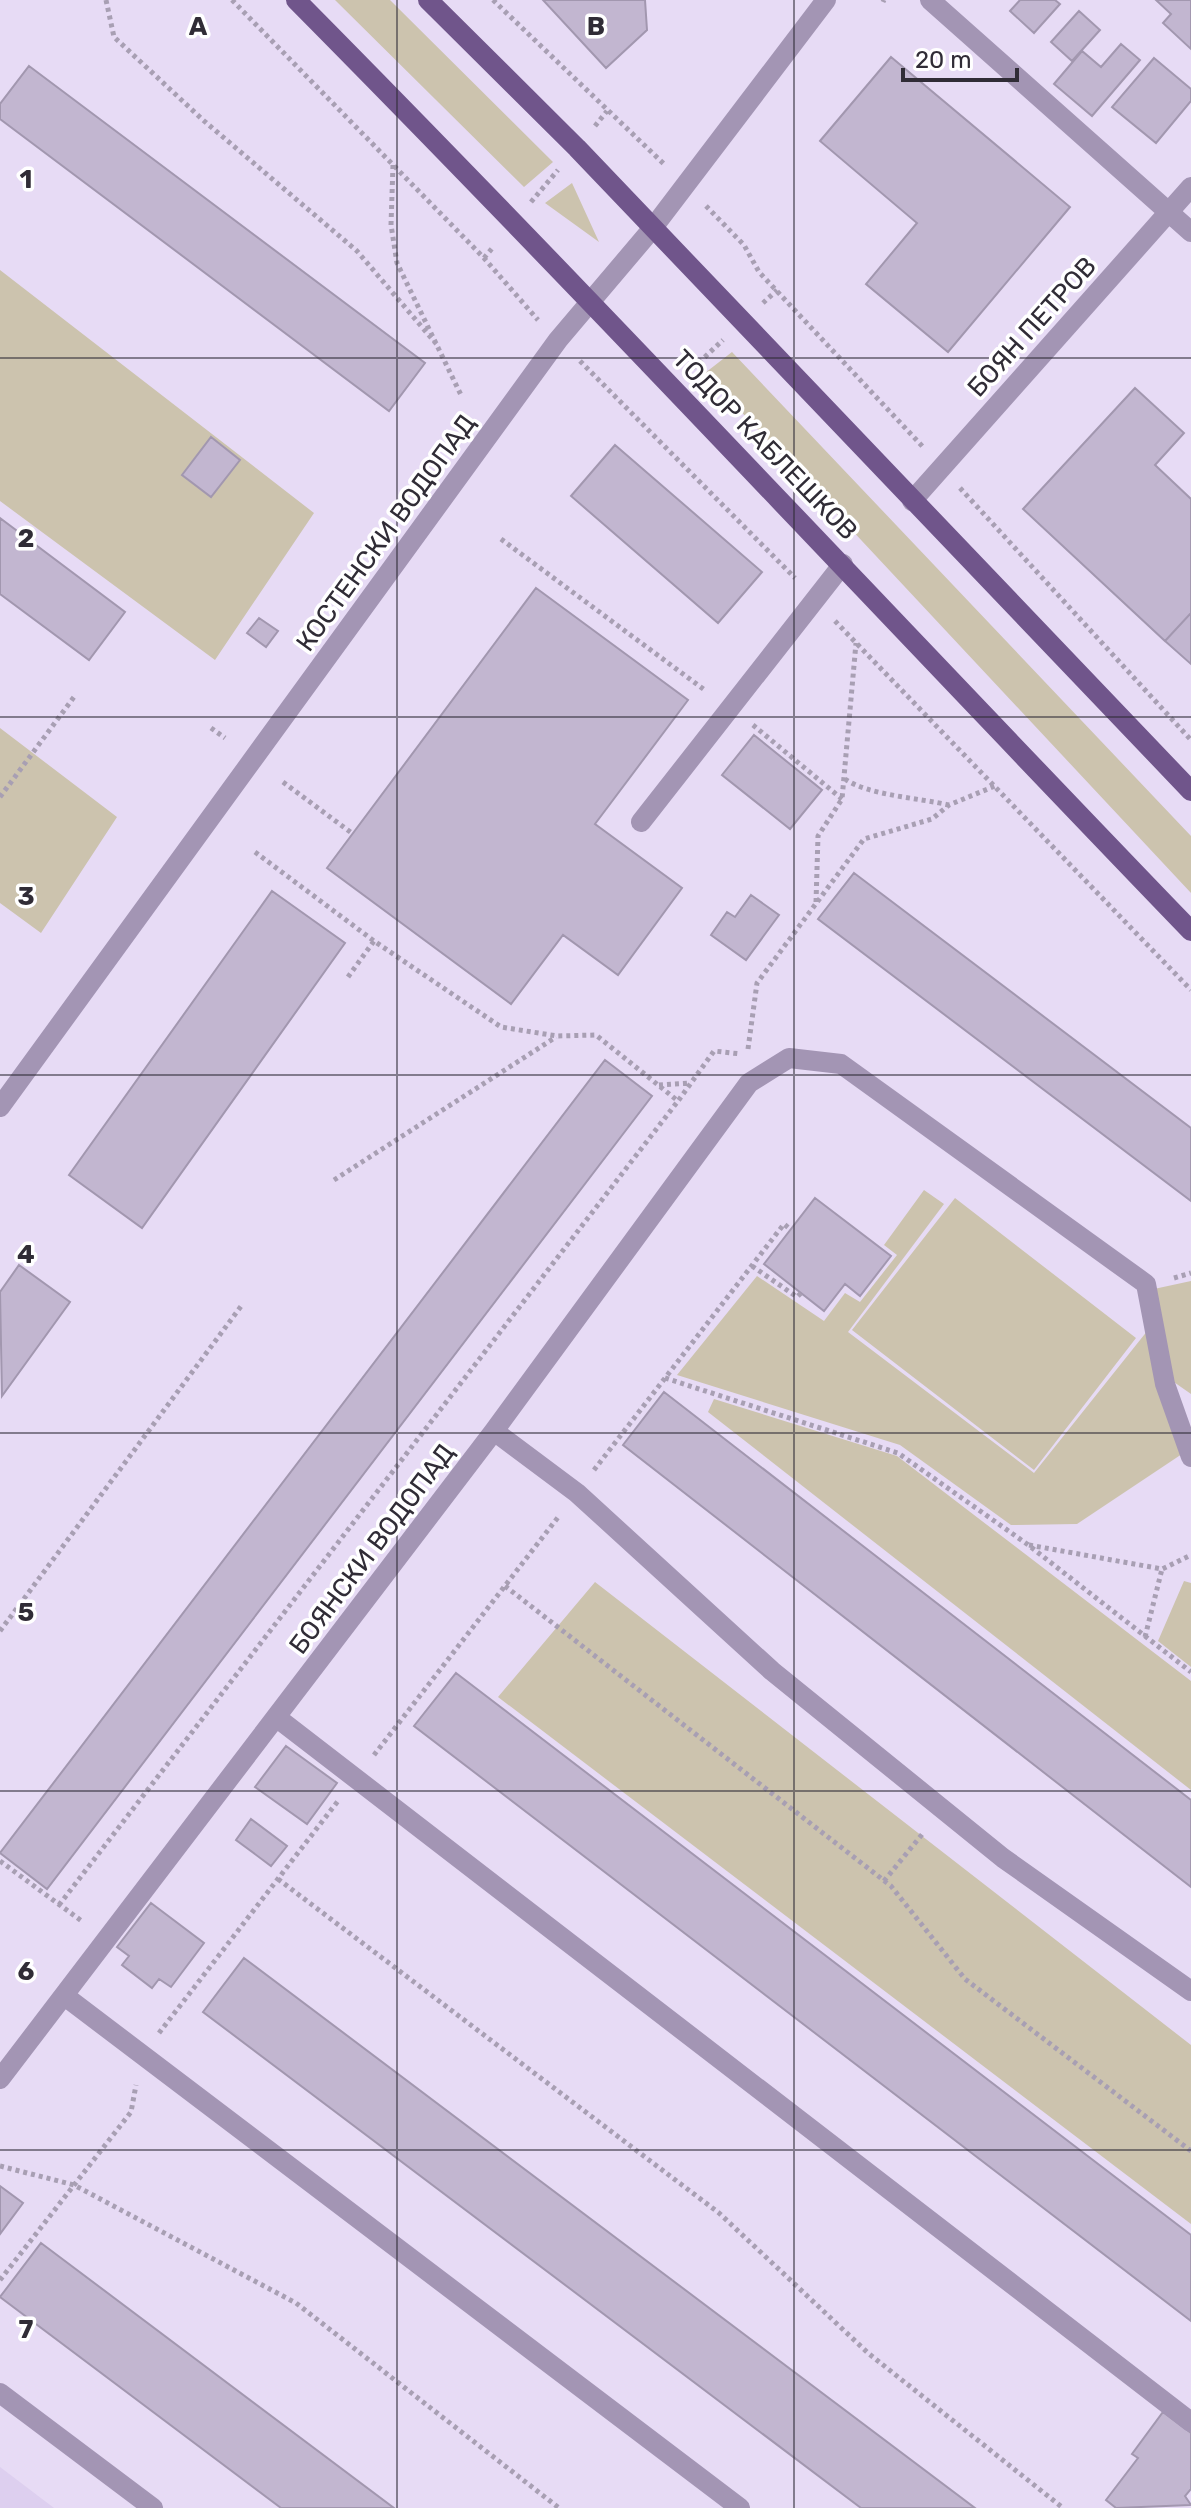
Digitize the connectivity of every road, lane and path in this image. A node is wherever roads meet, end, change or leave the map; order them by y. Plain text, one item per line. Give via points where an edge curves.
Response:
1 (106, 0) edge
2 (232, 0) edge
3 (296, 0) edge
4 (428, 0) edge
5 (493, 0) edge
6 (826, 0) edge
7 (930, 0) edge
8 (607, 111) junction
9 (589, 133) dead end
10 (648, 149) dead end
11 (393, 165) junction
12 (561, 167) dead end
13 (1191, 187) edge
14 (528, 206) dead end
15 (1169, 212) junction
16 (723, 223) dead end
17 (652, 229) junction
18 (1191, 232) edge
19 (494, 246) dead end
20 (484, 258) junction
21 (777, 290) junction
22 (591, 301) junction
23 (761, 305) dead end
24 (531, 313) dead end
25 (724, 339) dead end
26 (439, 347) junction
27 (690, 370) dead end
28 (461, 395) dead end
29 (619, 399) dead end
30 (649, 408) dead end
31 (638, 418) junction
32 (926, 450) dead end
33 (961, 488) dead end
34 (912, 501) junction
35 (501, 539) dead end
36 (843, 564) junction
37 (795, 579) dead end
38 (831, 617) dead end
39 (856, 642) junction
40 (74, 697) dead end
41 (731, 707) junction
42 (211, 728) dead end
43 (225, 738) dead end
44 (1191, 740) edge
45 (844, 779) junction
46 (283, 782) dead end
47 (995, 786) junction
48 (1191, 791) edge
49 (0, 797) edge
50 (842, 799) junction
51 (949, 805) junction
52 (641, 822) dead end
53 (353, 834) dead end
54 (255, 852) dead end
55 (816, 903) junction
56 (1191, 931) edge
57 (374, 941) junction
58 (1166, 951) dead end
59 (1160, 958) junction
60 (348, 977) dead end
61 (1191, 990) edge
62 (557, 1036) junction
63 (714, 1051) dead end
64 (747, 1054) dead end
65 (691, 1083) junction
66 (658, 1085) junction
67 (678, 1101) junction
68 (0, 1107) edge
69 (334, 1180) dead end
70 (791, 1230) dead end
71 (752, 1266) junction
72 (801, 1293) dead end
73 (242, 1305) dead end
74 (665, 1378) junction
75 (494, 1431) junction
76 (1191, 1457) edge
77 (577, 1493) junction
78 (1027, 1544) junction
79 (1191, 1555) edge
80 (1162, 1569) junction
81 (505, 1586) junction
82 (0, 1631) edge
83 (1145, 1637) junction
84 (1191, 1672) edge
85 (276, 1717) junction
86 (355, 1779) junction
87 (943, 1810) junction
88 (0, 1861) edge
89 (278, 1879) junction
90 (884, 1881) junction
91 (59, 1905) junction
92 (89, 1927) dead end
93 (1191, 1991) edge
94 (66, 1997) junction
95 (143, 2054) junction
96 (0, 2079) edge
97 (1191, 2151) edge
98 (0, 2166) edge
99 (74, 2185) junction
100 (0, 2280) edge
101 (0, 2393) edge
102 (1191, 2422) edge
103 (153, 2508) edge
104 (559, 2508) edge
105 (740, 2508) edge
106 (1063, 2508) edge

1 - 26 path via 114,37 357,251
2 - 11 path
3 - 22 main road, ТОДОР КАБЛЕШКОВ
4 - 17 main road
5 - 8 path
6 - 17 street, КОСТЕНСКИ ВОДОПАД
7 - 15 street
8 - 9 path
8 - 10 path
11 - 20 path
11 - 26 path via 391,225 397,263
12 - 14 path
13 - 15 street, БОЯН ПЕТРОВ
15 - 18 street
15 - 34 street, БОЯН ПЕТРОВ
16 - 21 path
17 - 22 street, КОСТЕНСКИ ВОДОПАД
17 - 34 main road
19 - 20 path
20 - 24 path
21 - 23 path
21 - 32 path
22 - 36 main road, ТОДОР КАБЛЕШКОВ
22 - 68 street, КОСТЕНСКИ ВОДОПАД
25 - 27 path
26 - 28 path
29 - 31 path
30 - 31 path
31 - 37 path
33 - 44 path
34 - 48 main road
35 - 41 path
36 - 41 street
36 - 56 main road, ТОДОР КАБЛЕШКОВ
38 - 39 path
39 - 45 path
39 - 47 path
40 - 49 path
41 - 50 path
41 - 52 street
42 - 43 path
45 - 50 path
45 - 51 path via 859,790
46 - 53 path
47 - 51 path
47 - 59 path
50 - 55 path via 818,836
51 - 55 path via 932,819 864,839
54 - 57 path
55 - 64 path via 757,983
57 - 60 path
57 - 62 path via 501,1027
58 - 59 path
59 - 61 path
62 - 66 path via 596,1035
62 - 69 path
63 - 65 path
65 - 66 path
65 - 67 path
66 - 67 path
67 - 91 path
70 - 71 path via 784,1224
71 - 72 path via 797,1297
71 - 74 path
73 - 82 path
74 - 77 path
74 - 78 path via 898,1453
75 - 76 street, БОЯНСКИ ВОДОПАД via 749,1083 789,1058 841,1064 1146,1284 1165,1384
75 - 77 street
75 - 85 street, БОЯНСКИ ВОДОПАД
77 - 81 path
77 - 87 street via 772,1671
78 - 80 path
78 - 83 path
79 - 80 path
80 - 83 path
81 - 86 path
81 - 90 path
83 - 84 path
85 - 86 street
85 - 94 street, БОЯНСКИ ВОДОПАД
86 - 89 path
86 - 102 street
87 - 90 path
87 - 93 street
88 - 91 path
89 - 95 path
89 - 106 path via 719,2213 868,2353
90 - 97 path via 965,1979
91 - 92 path
94 - 95 street
94 - 96 street, БОЯНСКИ ВОДОПАД
95 - 99 path via 131,2112
95 - 105 street
98 - 99 path
99 - 100 path
99 - 104 path via 296,2303
101 - 103 street

